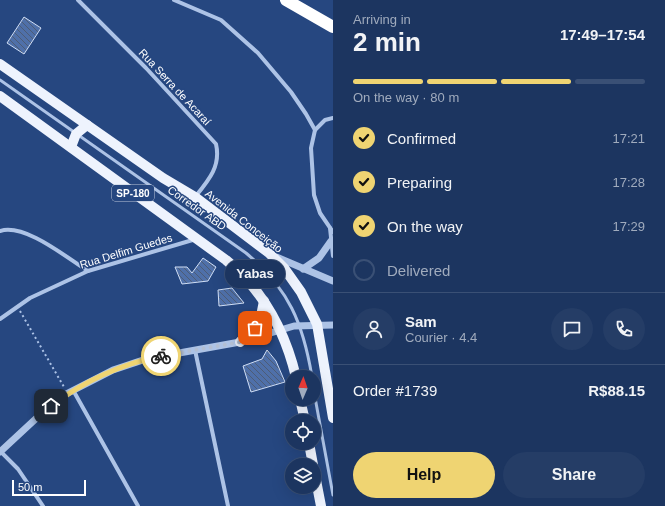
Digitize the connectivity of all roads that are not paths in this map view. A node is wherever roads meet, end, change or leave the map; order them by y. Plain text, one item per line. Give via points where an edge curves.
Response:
1 (78, 0) edge
2 (174, 0) edge
3 (286, 0) edge
4 (333, 27) edge
5 (0, 64) edge
6 (0, 80) edge
7 (0, 96) edge
8 (333, 118) edge
9 (87, 125) junction
10 (315, 130) junction
11 (76, 134) junction
12 (70, 147) junction
13 (195, 197) junction
14 (330, 228) junction
15 (0, 231) edge
16 (333, 232) edge
17 (196, 239) junction
18 (331, 241) junction
19 (269, 254) junction
20 (333, 256) edge
21 (303, 269) junction
22 (88, 271) junction
23 (333, 281) edge
24 (264, 302) junction
25 (0, 319) edge
26 (317, 324) junction
27 (300, 325) junction
28 (333, 325) edge
29 (280, 329) junction
30 (240, 342) junction
31 (195, 350) junction
32 (294, 370) edge
33 (310, 370) edge
34 (70, 392) junction
35 (317, 406) edge
36 (333, 418) edge
37 (0, 452) edge
38 (319, 494) edge
39 (333, 495) edge
40 (43, 506) edge
41 (138, 506) edge
42 (228, 506) edge
43 (321, 506) edge

1 - 13 street, Rua Serra de Acaraí via 146,68 216,144 217,163 211,177
2 - 10 street via 221,20 240,36 291,92
3 - 4 highway
5 - 9 main road, SP-180
6 - 11 lane, Corredor ABD
7 - 12 main road, SP-180
8 - 10 street via 325,120
9 - 11 main road
9 - 13 main road, SP-180
10 - 14 street via 311,148 314,195 320,213
11 - 12 main road
11 - 27 lane, Corredor ABD via 260,265 280,288
12 - 17 main road, SP-180
13 - 19 main road, Avenida Conceição / SP-180
14 - 16 street
14 - 18 street
15 - 22 street via 19,231 32,235
17 - 22 street, Rua Delfim Guedes
17 - 24 main road, SP-180 via 236,268
18 - 20 street
18 - 21 street via 319,258
19 - 21 street
19 - 26 main road, Avenida Conceição / SP-180 via 294,280
21 - 23 street
22 - 25 street, Rua Delfim Guedes via 30,298
24 - 29 main road, SP-180
24 - 30 main road via 260,320
26 - 27 street
26 - 28 street
26 - 36 main road, Avenida Conceição / SP-180
27 - 29 street
27 - 33 lane, Corredor ABD
29 - 30 street
29 - 32 main road, SP-180
30 - 31 street
31 - 34 street via 146,359 113,370
31 - 42 street
34 - 37 street via 42,413
34 - 41 street
35 - 39 lane
37 - 40 street via 18,469
38 - 43 main road

